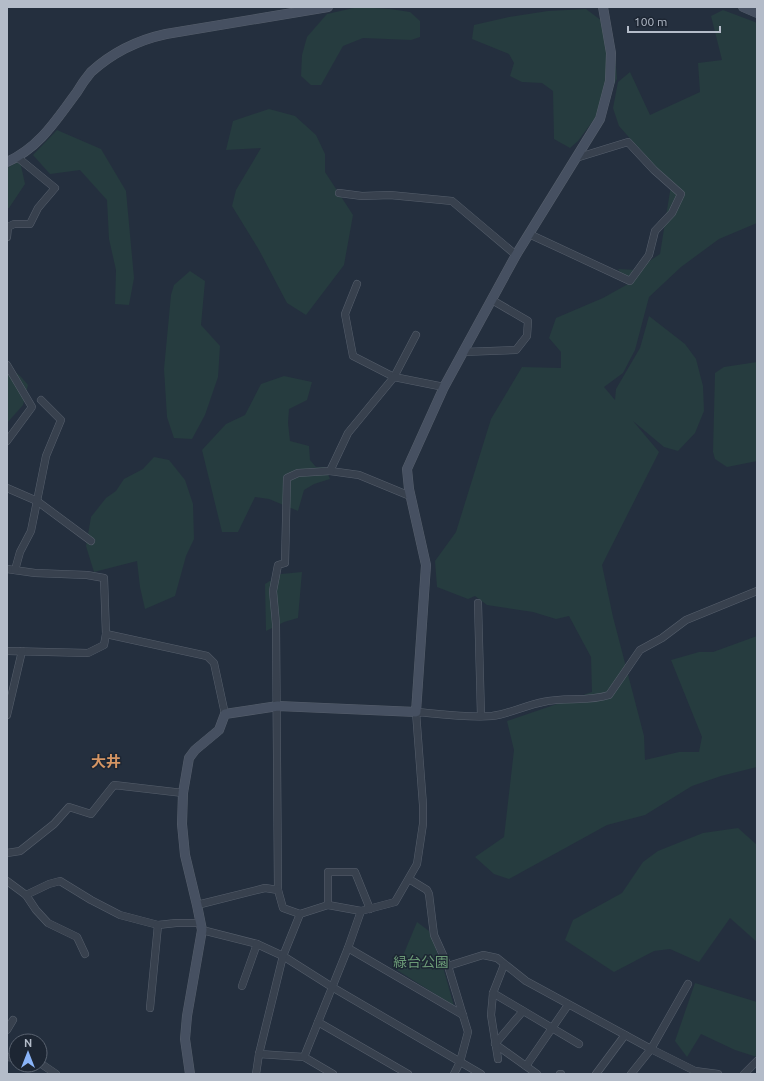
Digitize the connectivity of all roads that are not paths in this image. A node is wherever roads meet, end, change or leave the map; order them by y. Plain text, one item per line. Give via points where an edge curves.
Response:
1 (328, 7) edge
2 (603, 7) edge
3 (743, 7) edge
4 (757, 13) edge
5 (17, 158) junction
6 (576, 158) junction
7 (7, 162) edge
8 (339, 193) dead end
9 (529, 234) junction
10 (7, 237) edge
11 (516, 255) junction
12 (357, 284) dead end
13 (492, 300) junction
14 (416, 335) dead end
15 (463, 352) junction
16 (7, 365) edge
17 (394, 378) junction
18 (444, 387) junction
19 (41, 400) dead end
20 (7, 441) edge
21 (330, 471) junction
22 (7, 488) edge
23 (410, 496) junction
24 (37, 501) junction
25 (91, 541) dead end
26 (11, 570) edge
27 (757, 590) edge
28 (478, 603) dead end
29 (106, 634) junction
30 (7, 651) edge
31 (22, 651) junction
32 (278, 706) junction
33 (416, 712) junction
34 (225, 714) junction
35 (7, 715) edge
36 (481, 716) junction
37 (183, 793) junction
38 (7, 853) edge
39 (409, 879) junction
40 (7, 881) edge
41 (278, 890) junction
42 (26, 895) junction
43 (197, 905) junction
44 (328, 905) junction
45 (370, 909) junction
46 (361, 911) junction
47 (300, 914) junction
48 (158, 925) junction
49 (200, 926) junction
50 (257, 944) junction
51 (348, 948) junction
52 (85, 954) dead end
53 (283, 956) junction
54 (504, 965) junction
55 (448, 966) junction
56 (688, 984) dead end
57 (242, 986) dead end
58 (332, 987) junction
59 (493, 993) junction
60 (568, 1005) junction
61 (150, 1008) dead end
62 (523, 1011) junction
63 (464, 1016) junction
64 (13, 1020) dead end
65 (318, 1022) junction
66 (552, 1029) junction
67 (7, 1030) edge
68 (625, 1035) junction
69 (495, 1044) junction
70 (579, 1044) dead end
71 (651, 1050) junction
72 (259, 1054) junction
73 (304, 1057) junction
74 (498, 1059) dead end
75 (460, 1062) junction
76 (757, 1062) edge
77 (526, 1066) junction
78 (190, 1074) edge
79 (256, 1074) edge
80 (333, 1074) edge
81 (408, 1074) edge
82 (454, 1074) edge
83 (481, 1074) edge
84 (537, 1074) edge
85 (596, 1074) edge
86 (631, 1074) edge
87 (718, 1074) edge
88 (744, 1074) edge

1 - 5 street via 166,34 130,45 90,73 52,127
2 - 6 street via 611,54 610,80 600,119
3 - 4 street
5 - 7 street
5 - 10 street via 55,188 38,208 30,224 14,224 8,227
6 - 9 street
6 - 9 street via 628,142 681,194 672,213 655,231 649,255 630,281
8 - 11 street via 452,201
9 - 11 street
11 - 13 street
12 - 17 street via 345,314 353,356
13 - 15 street
13 - 15 street via 528,321 526,336 516,350
14 - 17 street
15 - 18 street
16 - 20 street via 32,407
17 - 18 street
17 - 21 street via 348,433
18 - 23 street via 407,469
19 - 24 street via 61,420 46,456
21 - 23 street via 359,475
21 - 32 street via 298,473 287,478 285,563 278,565 273,591
22 - 24 street
23 - 33 street via 426,565
24 - 25 street
24 - 26 street via 31,530
26 - 29 street via 104,578
27 - 36 street via 686,620 640,650 610,695 543,702 494,716
28 - 36 street
29 - 31 street via 104,645 88,653
29 - 34 street via 210,658 214,663
30 - 31 street
31 - 35 street
32 - 33 street
32 - 34 street
32 - 41 street
33 - 36 street
33 - 39 street via 423,824 417,864
34 - 37 street via 219,730 194,750 189,758
37 - 38 street via 114,785 91,814 69,807 54,824 20,851
37 - 43 street via 185,855
39 - 45 street via 395,902
39 - 55 street via 429,894 434,935
40 - 42 street
41 - 43 street via 265,888
41 - 47 street via 283,908
42 - 48 street via 60,881 120,915
42 - 52 street via 48,923 77,937
43 - 49 street
44 - 45 street via 328,872 355,872
44 - 46 street
44 - 47 street
45 - 46 street
46 - 51 street
47 - 53 street
48 - 49 street via 176,923
48 - 61 street
49 - 50 street
49 - 78 street via 185,1039
50 - 53 street
50 - 57 street
51 - 58 street
51 - 63 street
53 - 58 street
53 - 72 street
54 - 55 street via 497,958 483,955
54 - 59 street
54 - 60 street
55 - 63 street
56 - 71 street
58 - 65 street
58 - 75 street
59 - 62 street
59 - 69 street via 491,1015
60 - 66 street
60 - 68 street
62 - 66 street
62 - 69 street
63 - 75 street via 468,1032
64 - 67 street
65 - 73 street
65 - 81 street
66 - 70 street
66 - 77 street
68 - 71 street
68 - 85 street
69 - 74 street
69 - 77 street
71 - 86 street
71 - 87 street via 695,1071
72 - 73 street
72 - 79 street
73 - 80 street
75 - 82 street
75 - 83 street
76 - 88 street
77 - 84 street

